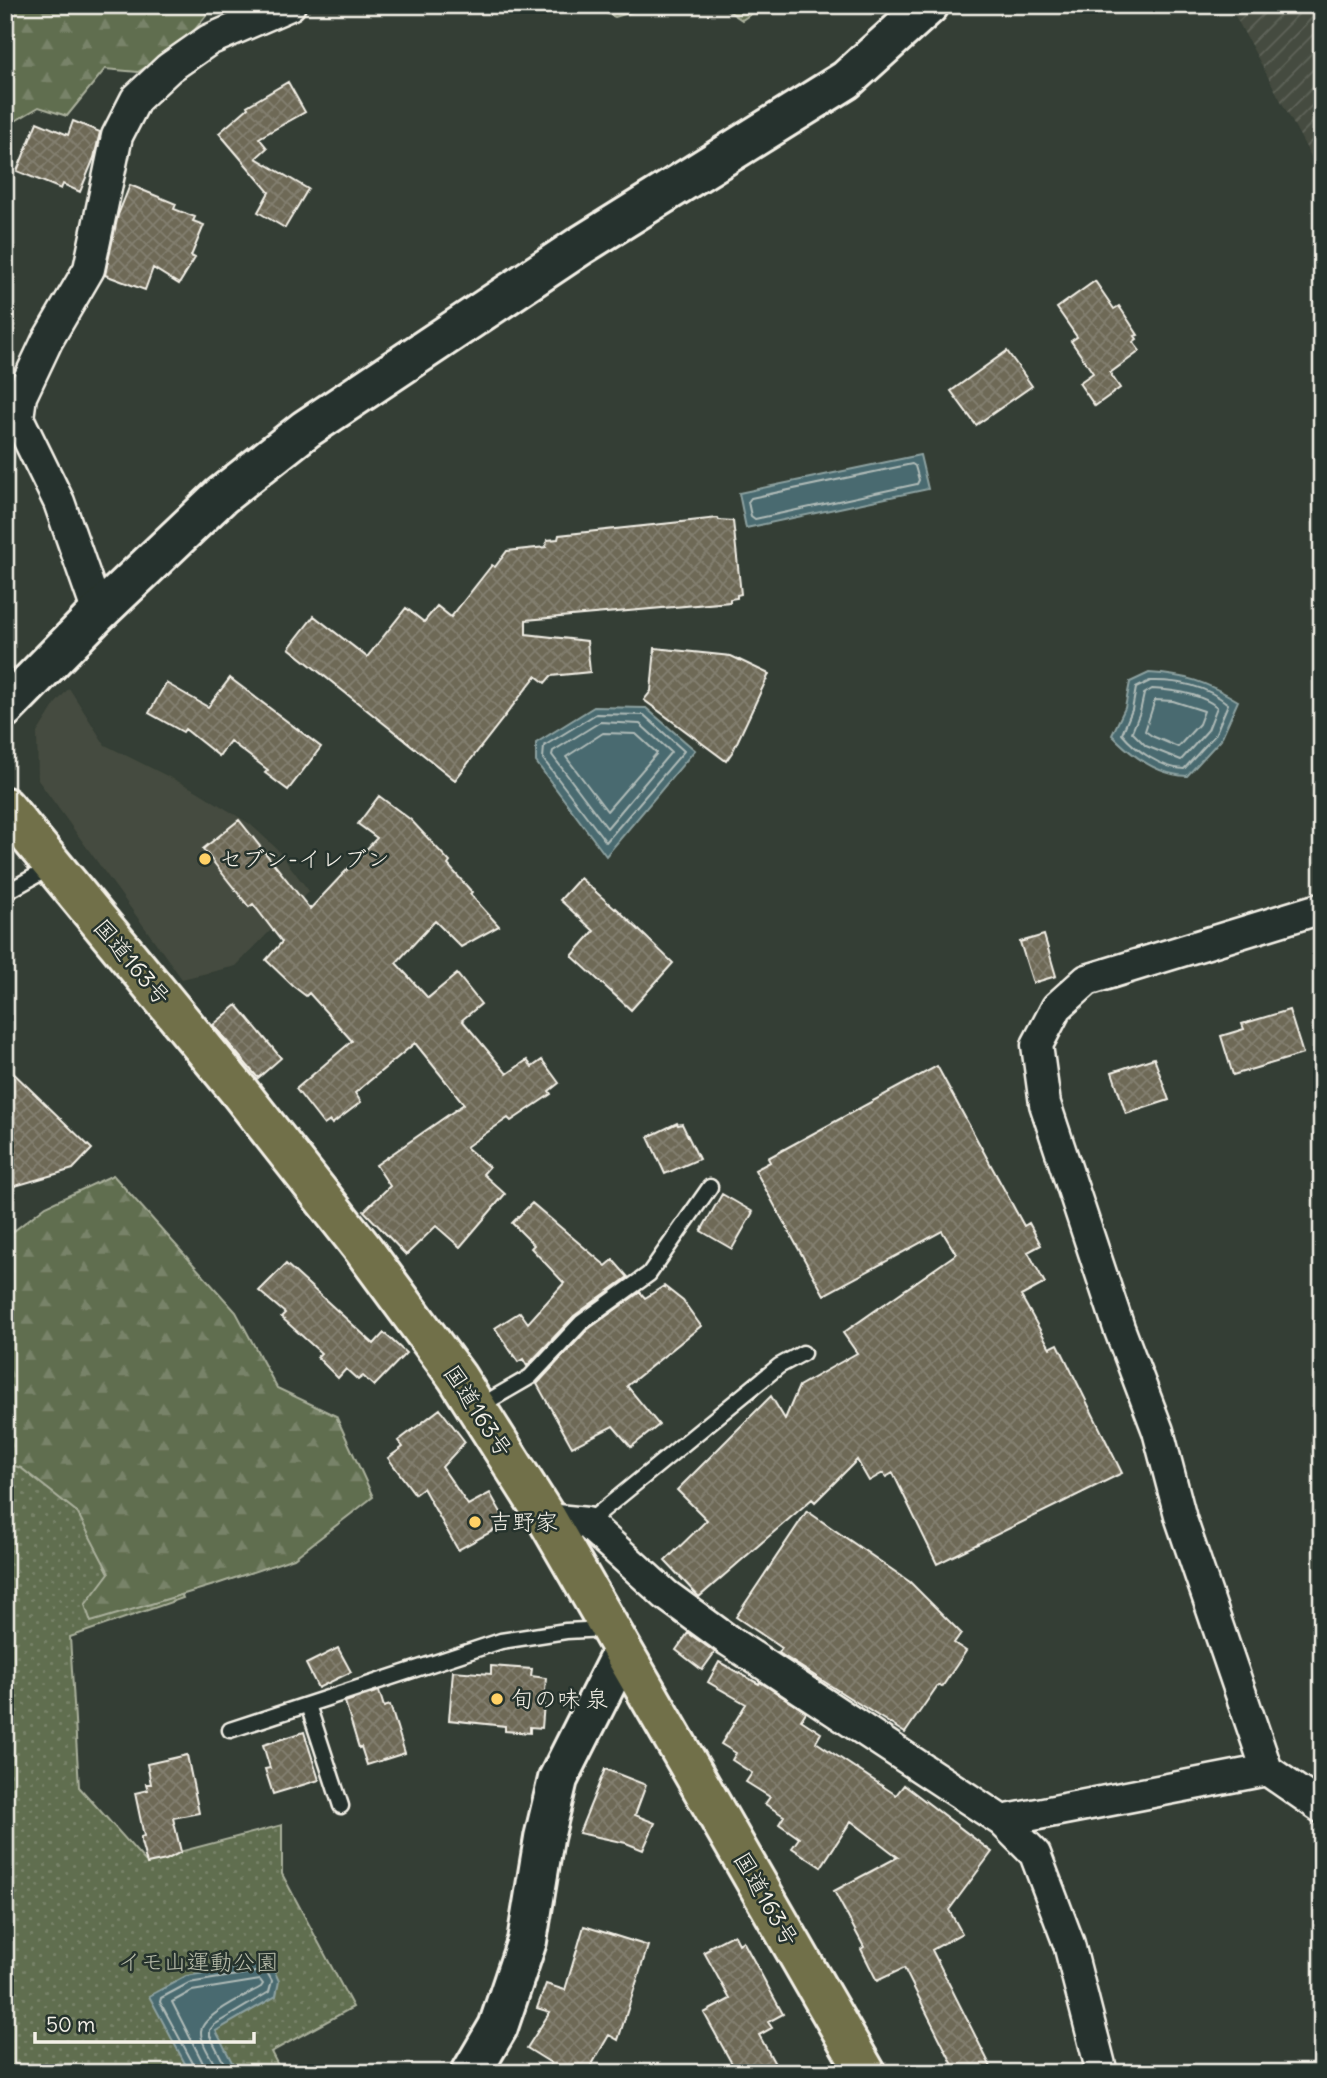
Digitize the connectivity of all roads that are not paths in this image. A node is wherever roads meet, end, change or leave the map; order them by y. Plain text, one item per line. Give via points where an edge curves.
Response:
1 (290, 5) edge
2 (929, 5) edge
3 (98, 613) junction
4 (5, 708) edge
5 (5, 807) edge
6 (53, 866) junction
7 (5, 893) edge
8 (1322, 908) edge
9 (710, 1187) dead end
10 (803, 1353) dead end
11 (476, 1408) junction
12 (547, 1519) junction
13 (587, 1523) junction
14 (616, 1640) junction
15 (308, 1705) junction
16 (230, 1730) dead end
17 (1267, 1770) junction
18 (341, 1806) dead end
19 (1322, 1808) edge
20 (1002, 1821) junction
21 (471, 2073) edge
22 (866, 2073) edge
23 (1102, 2073) edge

1 - 3 street via 209,40 136,99 117,136 89,269 21,396 18,418 59,502
2 - 3 street via 846,80 580,246 306,429 221,496
3 - 4 street
5 - 6 highway, 国道163号
6 - 7 lane
6 - 11 highway, 国道163号 via 363,1249
8 - 17 street via 1087,980 1057,1007 1037,1045 1045,1104 1070,1183 1158,1430 1181,1519
9 - 11 lane via 649,1274 581,1322 530,1377
10 - 13 lane via 779,1366
11 - 12 highway, 国道163号
12 - 13 street
12 - 14 highway, 国道163号
13 - 20 street via 666,1595 729,1641
14 - 15 lane via 566,1630 501,1641
14 - 21 street via 558,1779 527,1941 498,2028
14 - 22 highway, 国道163号
15 - 16 lane
15 - 18 lane
17 - 19 street
17 - 20 street
20 - 23 street via 1035,1854 1069,1944

